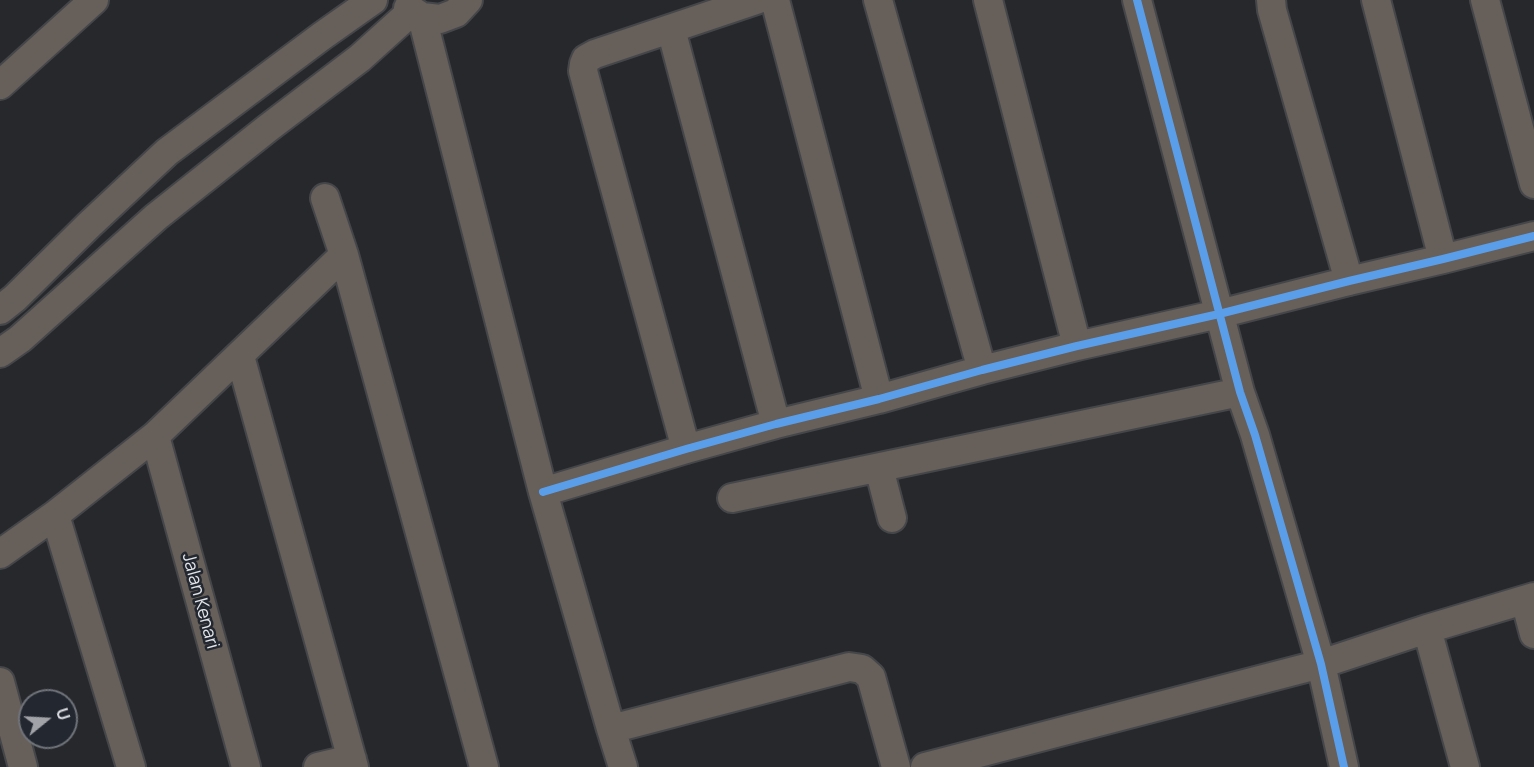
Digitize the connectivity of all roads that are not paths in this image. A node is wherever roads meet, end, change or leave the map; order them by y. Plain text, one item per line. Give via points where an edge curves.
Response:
1 (94, 0) edge
2 (373, 0) edge
3 (468, 0) edge
4 (756, 0) edge
5 (775, 0) edge
6 (878, 0) edge
7 (988, 0) edge
8 (1137, 0) edge
9 (1271, 0) edge
10 (1376, 0) edge
11 (1485, 0) edge
12 (412, 9) edge
13 (671, 29) junction
14 (0, 85) edge
15 (1534, 184) edge
16 (324, 198) dead end
17 (1534, 236) edge
18 (345, 255) junction
19 (1443, 260) junction
20 (1349, 281) junction
21 (0, 310) edge
22 (1219, 314) junction
23 (1077, 346) junction
24 (0, 353) edge
25 (240, 356) junction
26 (982, 370) junction
27 (1240, 392) junction
28 (879, 399) junction
29 (776, 424) junction
30 (155, 436) junction
31 (686, 449) junction
32 (879, 468) junction
33 (543, 492) junction
34 (732, 498) dead end
35 (55, 515) junction
36 (892, 518) dead end
37 (0, 554) edge
38 (1530, 599) edge
39 (1427, 629) junction
40 (1534, 634) edge
41 (1321, 664) junction
42 (0, 682) edge
43 (611, 729) junction
44 (353, 763) edge
45 (23, 767) edge
46 (131, 767) edge
47 (246, 767) edge
48 (318, 767) edge
49 (484, 767) edge
50 (623, 767) edge
51 (896, 767) edge
52 (926, 767) edge
53 (1344, 767) edge
54 (1465, 767) edge

1 - 14 street
2 - 21 street via 167,152
3 - 12 street via 456,13 440,19
4 - 13 street
5 - 28 street
6 - 26 street
7 - 23 street
8 - 22 street
9 - 20 street
10 - 19 street
11 - 15 street
12 - 24 street via 360,58 156,217
12 - 33 street
13 - 29 street
13 - 31 street via 595,54 586,59 583,71
16 - 18 street
17 - 19 street
18 - 25 street
18 - 49 street
19 - 20 street
20 - 22 street
22 - 23 street
22 - 27 street
23 - 26 street
25 - 30 street
25 - 44 street
26 - 28 street
27 - 32 street
27 - 41 street
28 - 29 street
29 - 31 street
30 - 35 street
30 - 47 street, Jalan Kenari
31 - 33 street
32 - 34 street
32 - 36 street
33 - 43 street
35 - 37 street
35 - 46 street
38 - 39 street
38 - 40 street
39 - 41 street
39 - 54 street
41 - 52 street
41 - 53 street
42 - 45 street
43 - 50 street
43 - 51 street via 849,667 862,669 871,677
44 - 48 street

